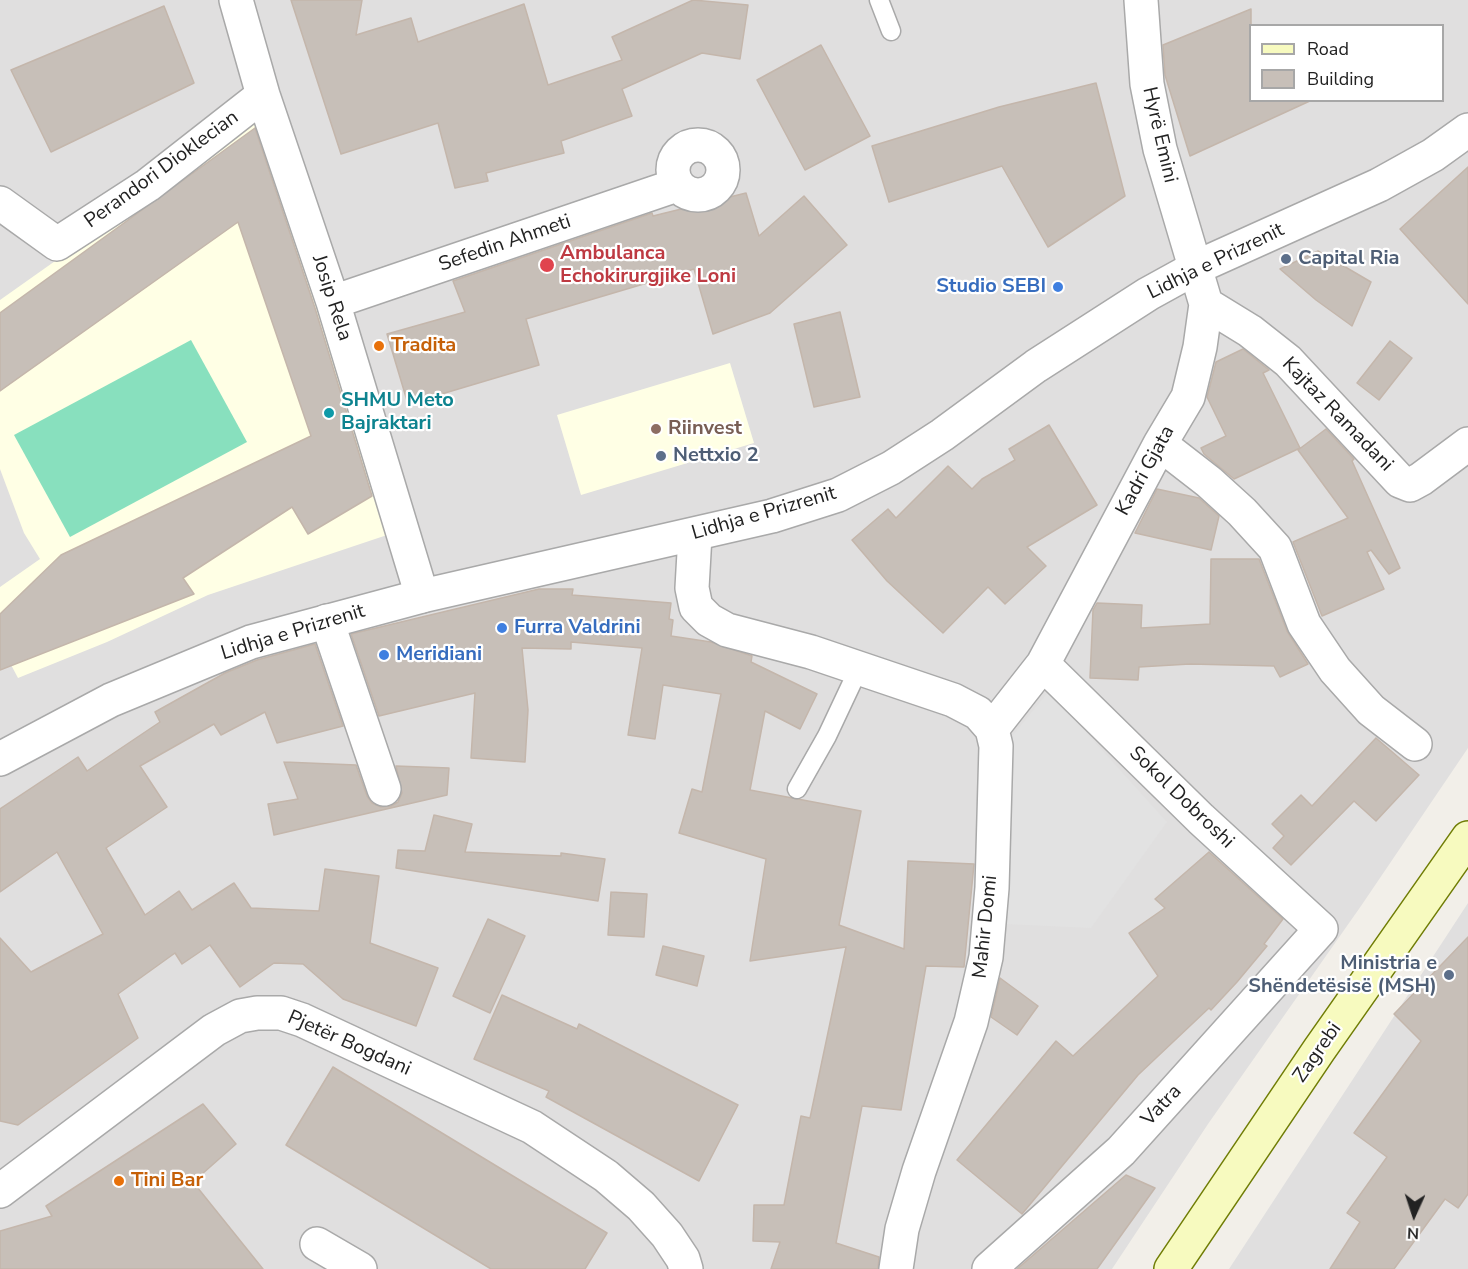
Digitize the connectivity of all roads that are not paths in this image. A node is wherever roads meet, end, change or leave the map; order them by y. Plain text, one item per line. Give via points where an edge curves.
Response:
1 (236, 0) edge
2 (879, 0) edge
3 (1141, 0) edge
4 (891, 31) dead end
5 (264, 94) junction
6 (1468, 130) edge
7 (677, 185) dead end
8 (0, 203) edge
9 (1197, 267) junction
10 (333, 302) junction
11 (1206, 304) junction
12 (1160, 444) junction
13 (1468, 444) edge
14 (695, 535) junction
15 (422, 596) junction
16 (327, 621) junction
17 (1044, 664) junction
18 (859, 668) junction
19 (992, 729) junction
20 (1415, 744) dead end
21 (0, 759) edge
22 (384, 789) dead end
23 (797, 789) dead end
24 (1468, 838) edge
25 (1322, 929) joint
26 (0, 1191) edge
27 (317, 1244) dead end
28 (360, 1269) edge
29 (686, 1269) edge
30 (896, 1269) edge
31 (988, 1269) edge
32 (1171, 1269) edge

1 - 5 street, Josip Rela
2 - 4 lane
3 - 9 street, Hyrë Emini via 1147,84 1158,138
5 - 8 street, Perandori Dioklecian via 148,185 57,244
5 - 10 street, Josip Rela
6 - 9 street, Lidhja e Prizrenit via 1379,185
7 - 10 street, Sefedin Ahmeti
9 - 11 street, Kadri Gjata
9 - 14 street, Lidhja e Prizrenit via 1036,366 891,468 838,495
10 - 15 street, Josip Rela
11 - 12 street, Kadri Gjata via 1188,397
11 - 13 street, Kajtaz Ramadani via 1288,361 1400,481 1410,484 1421,479
12 - 17 street, Kadri Gjata
12 - 20 street via 1209,482 1275,548 1304,624 1335,670 1371,710
14 - 15 street, Lidhja e Prizrenit
14 - 18 street via 692,588 696,607 709,620 727,630
15 - 16 street, Lidhja e Prizrenit
16 - 21 street, Lidhja e Prizrenit via 251,642 180,669 111,700
16 - 22 street
17 - 19 street
17 - 25 street, Sokol Dobroshi via 1201,819
18 - 19 street via 953,700 978,713
18 - 23 lane
19 - 30 street, Mahir Domi via 996,746 986,957 971,1022 902,1229
24 - 32 main road, Zagrebi
25 - 31 street, Vatra via 1121,1151
26 - 29 street, Pjetër Bogdani via 214,1030 240,1016 281,1013 532,1127 606,1176 641,1206 667,1235
27 - 28 street

